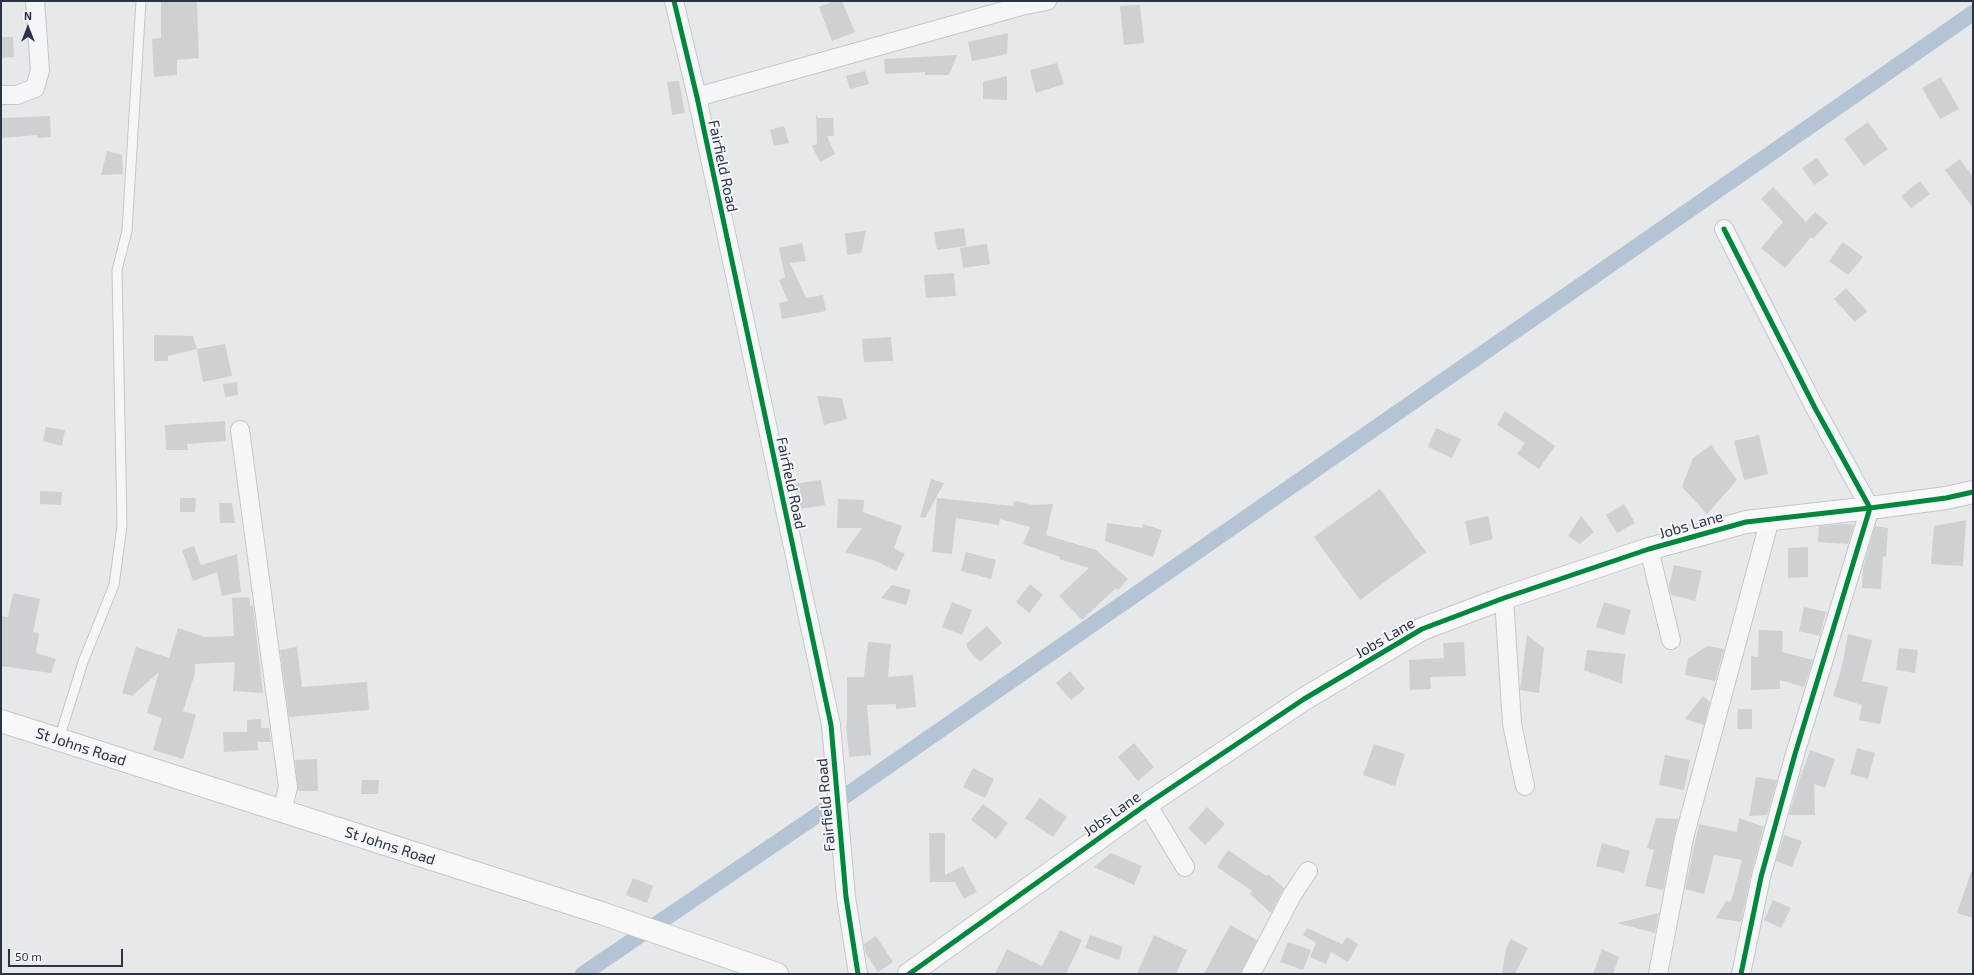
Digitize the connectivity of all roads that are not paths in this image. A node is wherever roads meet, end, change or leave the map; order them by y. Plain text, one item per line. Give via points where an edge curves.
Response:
1 (35, 1) edge
2 (141, 1) edge
3 (674, 1) edge
4 (1046, 1) edge
5 (1, 95) edge
6 (697, 97) junction
7 (1724, 229) dead end
8 (240, 430) dead end
9 (1973, 492) edge
10 (1870, 508) junction
11 (1770, 519) junction
12 (1649, 549) junction
13 (1504, 598) junction
14 (1671, 640) dead end
15 (1, 721) edge
16 (59, 741) junction
17 (1525, 786) dead end
18 (1147, 804) junction
19 (282, 812) junction
20 (1185, 867) dead end
21 (1308, 871) dead end
22 (777, 974) edge
23 (858, 974) edge
24 (909, 974) edge
25 (1251, 974) edge
26 (1658, 974) edge
27 (1741, 974) edge

1 - 5 street via 40,70 35,88 17,95
2 - 16 lane via 128,231 117,270 122,526 114,585 83,662
3 - 6 street, Fairfield Road
4 - 6 street
6 - 23 street, Fairfield Road via 831,725 846,897
7 - 10 street via 1815,408
8 - 19 street via 288,787
9 - 10 street, Jobs Lane
10 - 11 street, Jobs Lane
10 - 27 street via 1795,754 1761,877
11 - 12 street, Jobs Lane via 1746,522
11 - 26 street via 1684,838
12 - 13 street, Jobs Lane
12 - 14 street
13 - 17 street via 1512,724
13 - 18 street, Jobs Lane via 1422,629 1304,700
15 - 16 street, St Johns Road
16 - 19 street, St Johns Road
18 - 20 street
18 - 24 street, Jobs Lane
19 - 22 street, St Johns Road via 601,913
21 - 25 street via 1292,895

